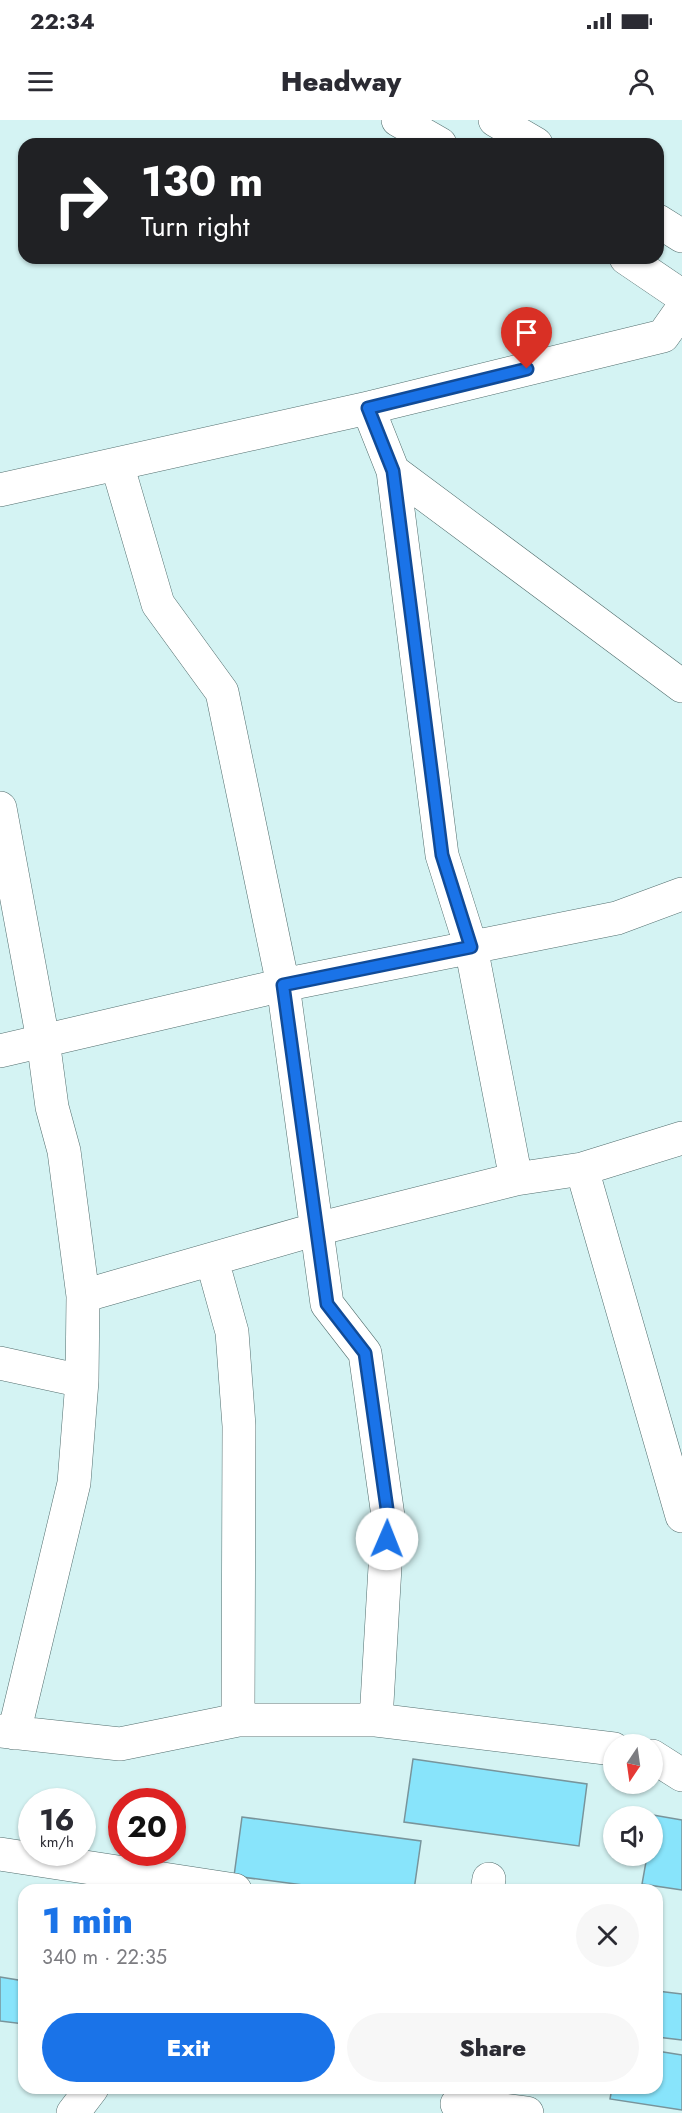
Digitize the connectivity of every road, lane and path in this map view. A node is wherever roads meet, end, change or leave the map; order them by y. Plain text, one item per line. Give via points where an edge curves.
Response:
1 (398, 120) edge
2 (495, 120) edge
3 (430, 138) edge
4 (526, 138) edge
5 (664, 225) edge
6 (682, 236) edge
7 (635, 264) edge
8 (682, 296) edge
9 (682, 309) edge
10 (368, 408) junction
11 (117, 464) junction
12 (393, 471) junction
13 (0, 490) edge
14 (682, 686) edge
15 (0, 808) edge
16 (682, 894) edge
17 (471, 947) junction
18 (283, 985) junction
19 (43, 1040) junction
20 (0, 1051) edge
21 (682, 1138) edge
22 (582, 1169) junction
23 (516, 1179) junction
24 (317, 1229) junction
25 (213, 1260) junction
26 (83, 1296) junction
27 (0, 1363) edge
28 (82, 1381) junction
29 (670, 1427) edge
30 (682, 1516) edge
31 (238, 1720) junction
32 (376, 1720) junction
33 (7, 1732) edge
34 (603, 1748) edge
35 (663, 1763) edge
36 (682, 1775) edge
37 (0, 1854) edge
38 (145, 1883) edge
39 (87, 2094) edge
40 (458, 2102) edge
41 (73, 2113) edge
42 (527, 2113) edge

1 - 3 main road
2 - 4 main road
5 - 6 main road
7 - 8 main road
9 - 10 main road via 663,336
10 - 11 main road
10 - 12 main road
11 - 13 main road
11 - 18 main road via 158,604 222,692
12 - 14 main road
12 - 17 main road via 442,855
15 - 19 main road
16 - 17 main road via 617,918
17 - 18 main road
17 - 23 main road
18 - 19 main road
18 - 24 main road
19 - 20 main road
19 - 26 main road via 52,1107 64,1151
21 - 22 main road
22 - 23 main road
22 - 29 main road
23 - 24 main road
24 - 25 main road
24 - 32 main road via 327,1304 365,1353 388,1516
25 - 26 main road
25 - 31 main road via 232,1332 238,1426
26 - 28 main road
27 - 28 main road
28 - 33 main road via 74,1484
29 - 30 main road
31 - 32 main road
31 - 33 main road via 120,1744
32 - 34 main road
35 - 36 main road
37 - 38 main road
39 - 41 main road
40 - 42 main road

